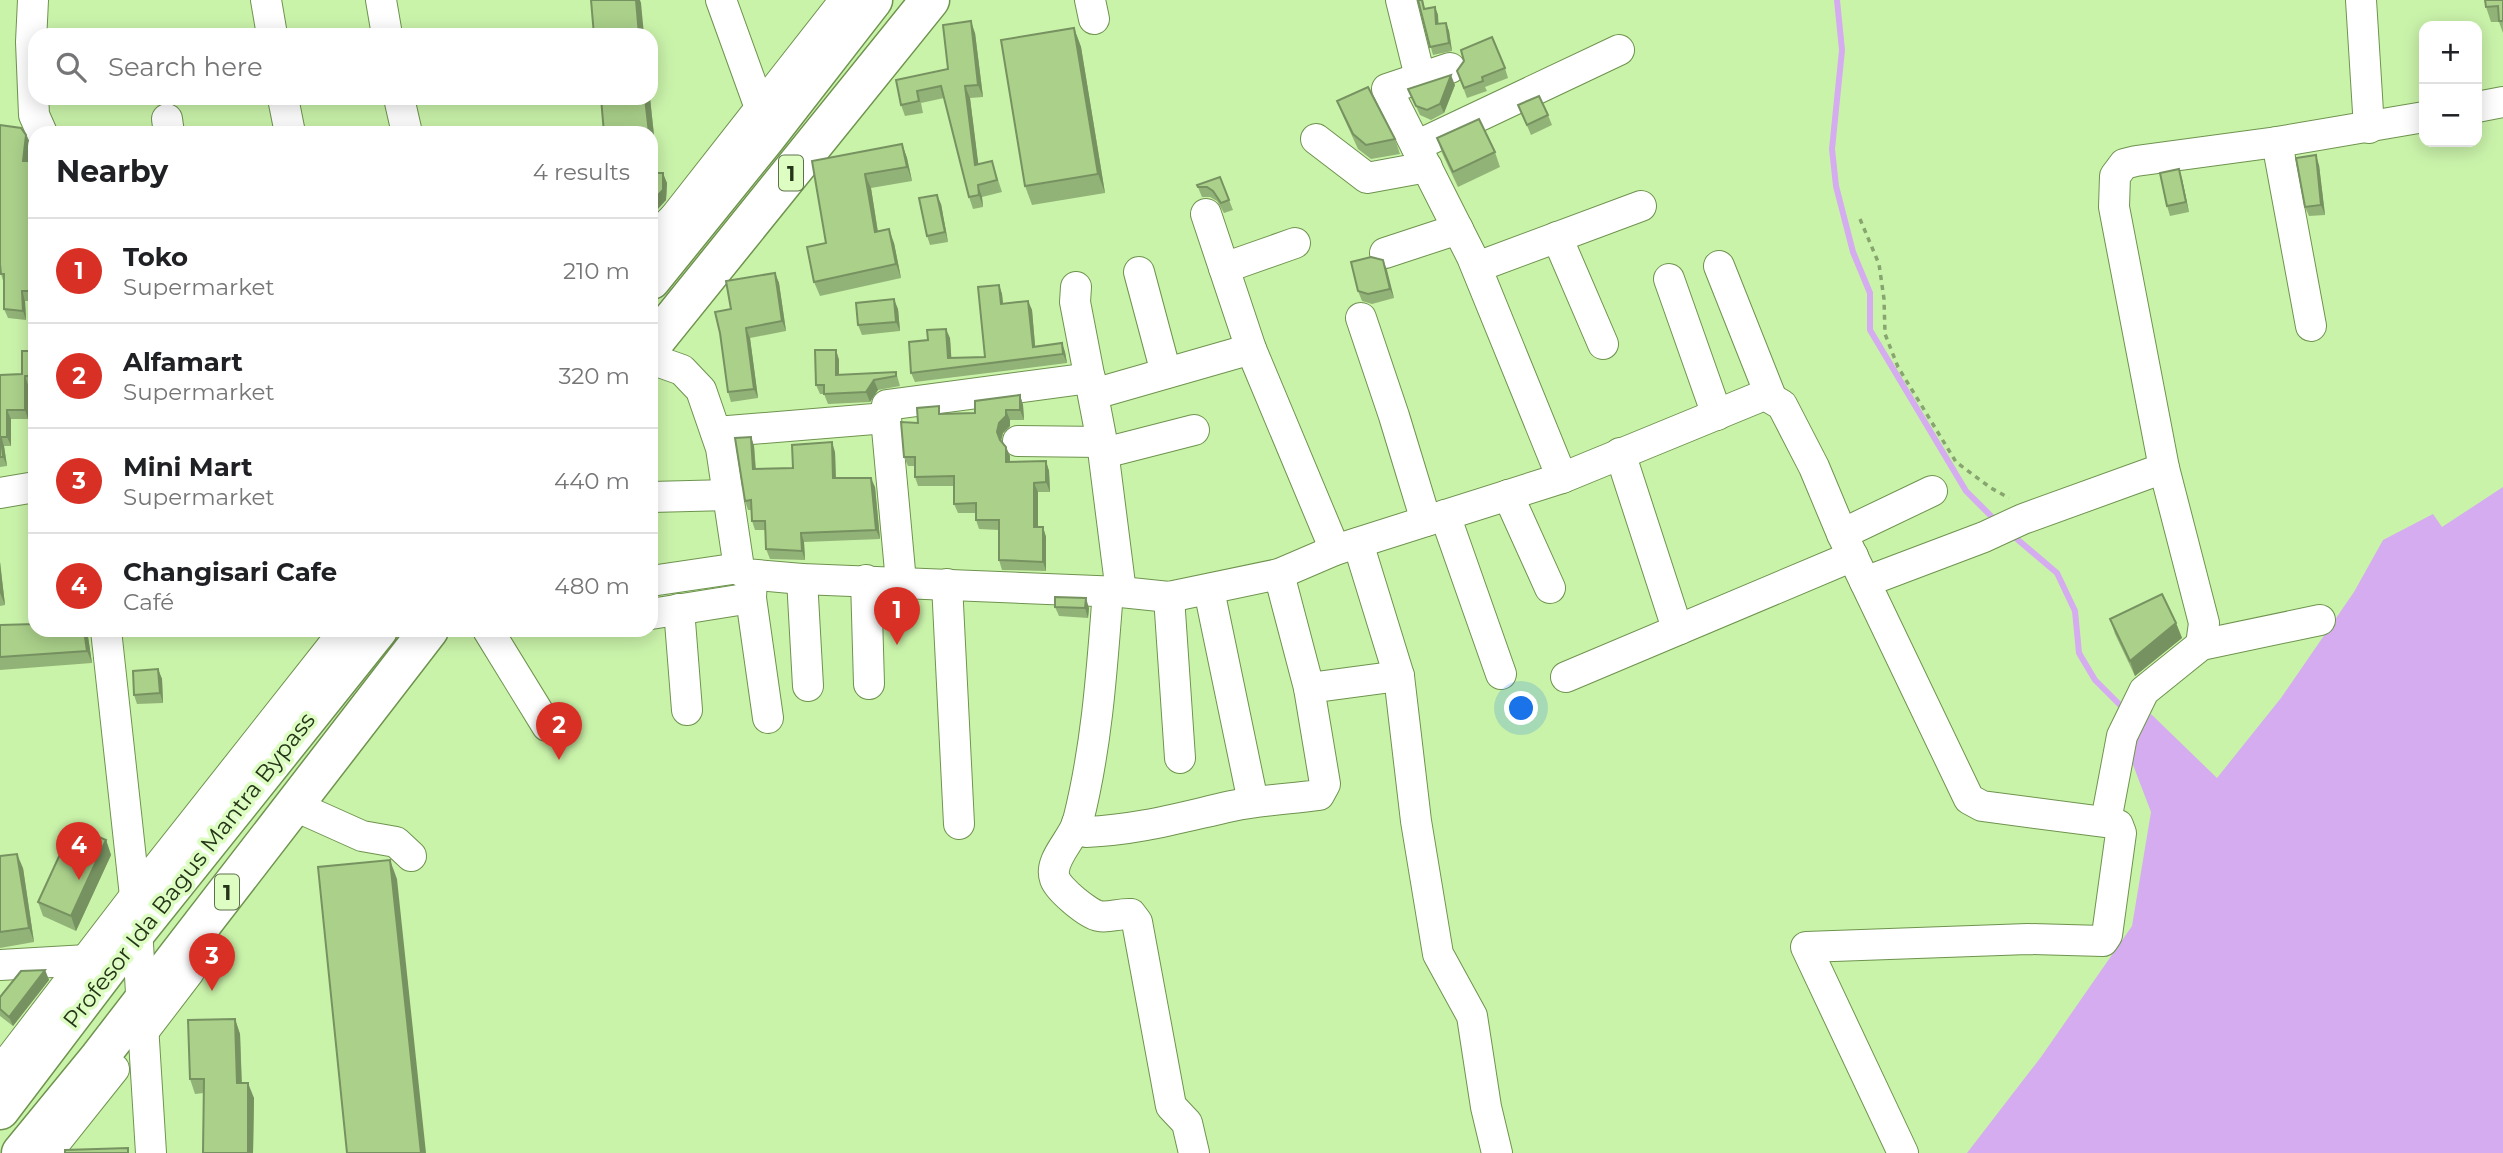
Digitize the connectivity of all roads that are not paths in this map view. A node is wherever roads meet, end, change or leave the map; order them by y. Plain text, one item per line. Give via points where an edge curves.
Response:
1 (33, 0) edge
2 (266, 0) edge
3 (381, 0) edge
4 (721, 0) edge
5 (845, 0) edge
6 (873, 0) edge
7 (930, 0) edge
8 (1401, 0) edge
9 (2361, 0) edge
10 (32, 28) edge
11 (271, 28) edge
12 (386, 28) edge
13 (1619, 50) dead end
14 (1450, 68) dead end
15 (1420, 77) junction
16 (2503, 102) edge
17 (34, 105) edge
18 (284, 105) edge
19 (401, 105) edge
20 (2482, 106) edge
21 (760, 108) junction
22 (2419, 118) edge
23 (39, 126) edge
24 (289, 126) edge
25 (405, 126) edge
26 (2369, 128) junction
27 (1316, 139) dead end
28 (2277, 142) junction
29 (1421, 157) junction
30 (717, 199) junction
31 (1641, 206) dead end
32 (1206, 214) dead end
33 (674, 218) junction
34 (1458, 229) junction
35 (658, 233) edge
36 (1557, 237) junction
37 (1295, 243) dead end
38 (1385, 253) dead end
39 (1477, 267) junction
40 (1719, 267) dead end
41 (1224, 268) junction
42 (658, 271) edge
43 (1139, 272) dead end
44 (1669, 279) dead end
45 (1076, 288) dead end
46 (1361, 318) dead end
47 (2312, 326) dead end
48 (658, 337) edge
49 (1603, 344) dead end
50 (1251, 349) junction
51 (658, 361) edge
52 (1166, 373) junction
53 (1092, 386) junction
54 (1770, 397) junction
55 (1717, 415) junction
56 (886, 418) junction
57 (1194, 430) dead end
58 (716, 432) junction
59 (1018, 442) dead end
60 (1103, 448) junction
61 (1620, 453) junction
62 (2164, 468) junction
63 (1562, 478) junction
64 (28, 488) edge
65 (1932, 491) dead end
66 (0, 493) edge
67 (729, 495) junction
68 (1508, 495) junction
69 (658, 497) edge
70 (1436, 518) junction
71 (1347, 547) junction
72 (1853, 557) junction
73 (1279, 574) junction
74 (802, 579) junction
75 (866, 580) junction
76 (658, 581) edge
77 (747, 581) junction
78 (901, 582) junction
79 (947, 584) junction
80 (1550, 588) dead end
81 (1209, 590) junction
82 (1115, 592) junction
83 (1169, 597) junction
84 (665, 612) edge
85 (2320, 620) dead end
86 (1680, 629) junction
87 (107, 637) edge
88 (340, 637) edge
89 (372, 637) edge
90 (424, 637) edge
91 (492, 637) edge
92 (2201, 645) junction
93 (1500, 674) dead end
94 (1399, 676) junction
95 (1566, 677) dead end
96 (869, 684) dead end
97 (808, 686) dead end
98 (1309, 688) junction
99 (687, 710) dead end
100 (768, 718) dead end
101 (547, 726) dead end
102 (1180, 758) dead end
103 (1253, 802) junction
104 (295, 806) junction
105 (2106, 821) junction
106 (1077, 823) junction
107 (959, 824) dead end
108 (411, 856) dead end
109 (136, 914) junction
110 (87, 960) junction
111 (0, 965) edge
112 (143, 1015) junction
113 (4, 1059) edge
114 (0, 1110) edge
115 (21, 1153) edge
116 (47, 1153) edge
117 (151, 1153) edge
118 (1194, 1153) edge
119 (1497, 1153) edge
120 (1903, 1153) edge

1 - 10 street
2 - 11 street
3 - 12 street
4 - 21 street
5 - 21 street
6 - 30 highway, 1
7 - 48 highway, 1
8 - 15 street
9 - 26 street
13 - 29 street
14 - 15 street
15 - 29 street via 1387,89
16 - 20 street
17 - 23 street
18 - 24 street
19 - 25 street
21 - 33 street
22 - 26 street
26 - 28 street
27 - 29 street via 1367,178
28 - 47 street
28 - 62 street via 2136,161 2124,164 2115,176 2115,207
29 - 34 street
30 - 33 street
30 - 42 highway, 1
31 - 36 street
32 - 41 street
33 - 35 street
34 - 38 street
34 - 39 street
36 - 39 street
36 - 49 street
37 - 41 street
39 - 63 street
40 - 54 street
41 - 50 street
43 - 52 street
44 - 55 street
45 - 53 street
46 - 70 street via 1394,416
50 - 52 street
50 - 71 street
51 - 58 street via 682,370 697,384
52 - 53 street
53 - 56 street via 889,404
53 - 60 street
54 - 55 street
54 - 72 street via 1782,405
55 - 61 street
56 - 58 street
56 - 78 street
57 - 60 street
58 - 67 street
59 - 60 street
60 - 82 street
61 - 63 street
61 - 86 street
62 - 72 street via 1984,537
62 - 92 street via 2204,623
63 - 68 street
64 - 66 street
65 - 72 street
67 - 69 street
67 - 77 street
68 - 70 street
68 - 80 street
70 - 71 street
70 - 93 street
71 - 73 street
71 - 94 street
72 - 86 street
72 - 105 street via 1969,799 1982,806
73 - 81 street
73 - 98 street
74 - 75 street
74 - 77 street
74 - 97 street
75 - 78 street
75 - 96 street
76 - 77 street
77 - 84 street
77 - 100 street
78 - 79 street
79 - 82 street
79 - 107 street
81 - 83 street
81 - 103 street
82 - 83 street
82 - 106 street via 1090,769
83 - 102 street
84 - 99 street
85 - 92 street
86 - 95 street
87 - 109 street
88 - 109 street
89 - 109 highway, Profesor Ida Bagus Mantra Bypass / 1
90 - 104 highway, Profesor Ida Bagus Mantra Bypass / 1
91 - 101 street
92 - 105 street via 2144,691 2122,736
94 - 98 street
94 - 119 street via 1438,954 1472,1016
98 - 103 street via 1323,790 1319,795
103 - 106 street via 1110,831 1086,832
104 - 108 street via 362,836 396,842
104 - 112 highway, Profesor Ida Bagus Mantra Bypass / 1 via 203,922
105 - 120 street via 2118,825 2121,833 2107,935 2102,941 1806,947
106 - 118 street via 1054,863 1055,879 1091,913 1101,917 1131,914 1137,922 1171,1106 1187,1123
109 - 110 street
109 - 112 street
109 - 114 highway, Profesor Ida Bagus Mantra Bypass / 1
110 - 111 street
110 - 113 street
112 - 115 highway, Profesor Ida Bagus Mantra Bypass / 1 via 98,1059
112 - 116 street
112 - 117 street

